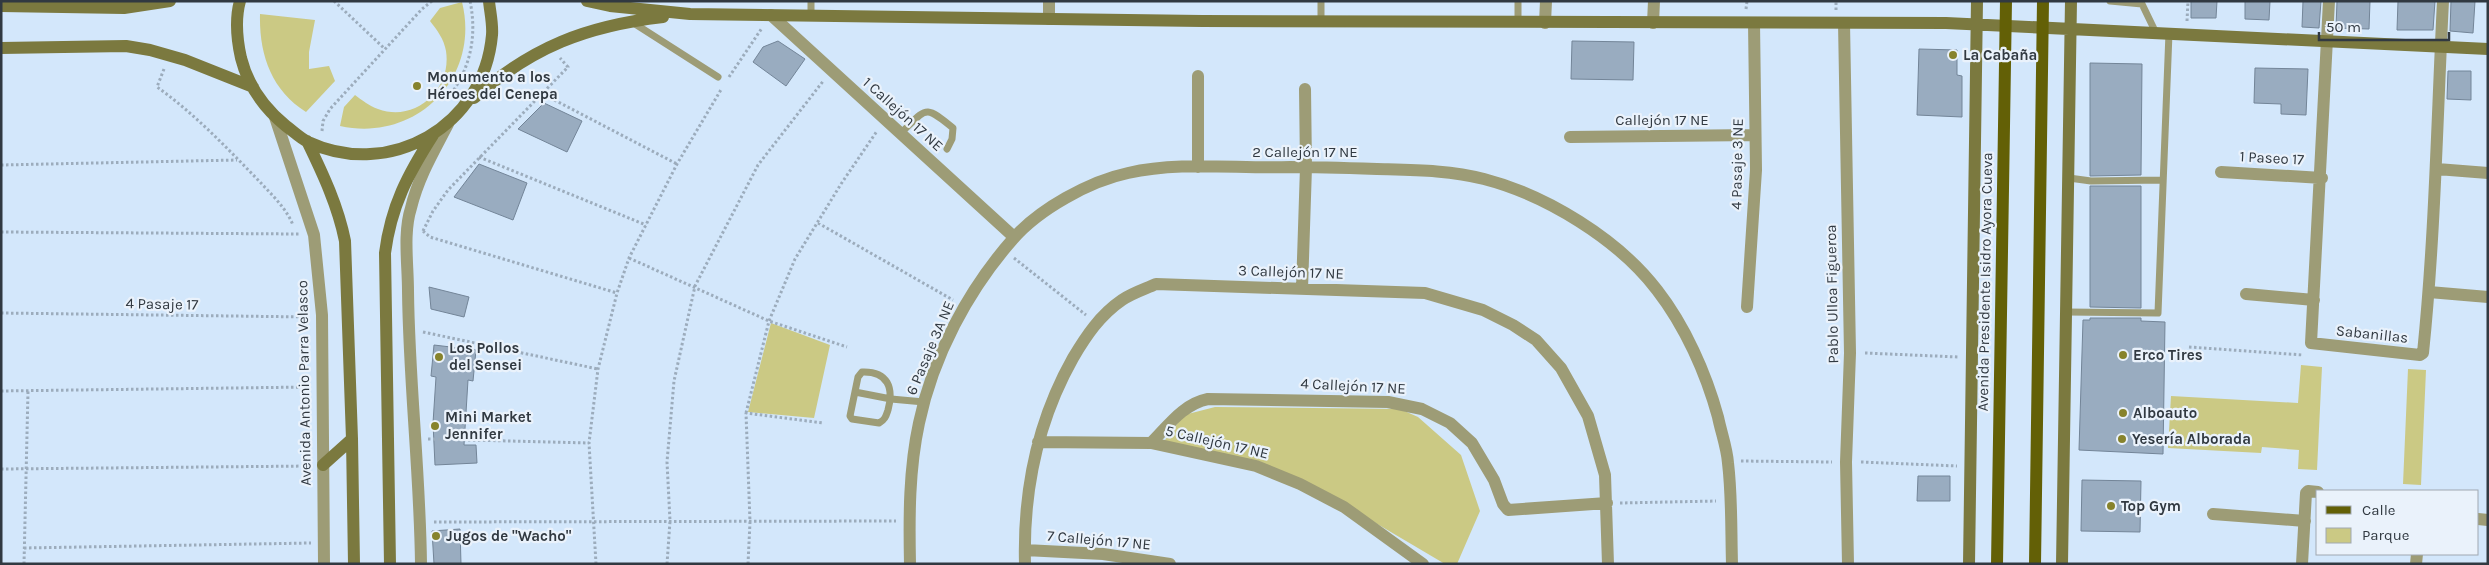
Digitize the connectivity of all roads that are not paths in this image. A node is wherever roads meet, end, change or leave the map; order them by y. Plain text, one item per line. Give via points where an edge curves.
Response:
1 (170, 1) edge
2 (240, 1) edge
3 (489, 1) edge
4 (587, 1) edge
5 (811, 1) edge
6 (1050, 1) edge
7 (1321, 1) edge
8 (1518, 1) edge
9 (1546, 1) edge
10 (1654, 1) edge
11 (1977, 1) edge
12 (2006, 1) edge
13 (2043, 1) edge
14 (2071, 1) edge
15 (2110, 1) edge
16 (2329, 1) edge
17 (2443, 1) edge
18 (1, 6) edge
19 (690, 14) junction
20 (811, 14) junction
21 (771, 15) junction
22 (1049, 19) junction
23 (629, 21) junction
24 (1321, 22) junction
25 (1518, 22) junction
26 (1546, 23) junction
27 (1653, 23) junction
28 (1754, 23) junction
29 (1844, 23) junction
30 (1977, 24) junction
31 (2006, 25) junction
32 (2043, 27) junction
33 (2071, 28) junction
34 (2163, 33) junction
35 (2327, 41) junction
36 (2441, 47) junction
37 (1, 48) edge
38 (2488, 49) edge
39 (1198, 76) dead end
40 (718, 77) dead end
41 (253, 87) junction
42 (1305, 89) dead end
43 (467, 104) junction
44 (275, 117) junction
45 (448, 124) junction
46 (901, 133) junction
47 (433, 135) junction
48 (1755, 135) junction
49 (1570, 137) dead end
50 (307, 142) junction
51 (947, 149) dead end
52 (1198, 167) junction
53 (1306, 167) junction
54 (2437, 169) junction
55 (2221, 172) dead end
56 (2488, 172) edge
57 (2069, 178) junction
58 (2322, 178) junction
59 (2162, 180) junction
60 (1078, 192) joint
61 (1014, 237) junction
62 (1302, 289) junction
63 (2429, 292) junction
64 (2246, 294) dead end
65 (2488, 296) edge
66 (2314, 300) junction
67 (1747, 306) dead end
68 (2066, 312) junction
69 (855, 392) junction
70 (891, 399) junction
71 (924, 402) junction
72 (352, 439) junction
73 (1038, 442) junction
74 (1151, 443) junction
75 (323, 465) junction
76 (2316, 492) edge
77 (1607, 503) junction
78 (2213, 514) dead end
79 (2305, 521) junction
80 (1025, 550) junction
81 (324, 564) edge
82 (354, 564) edge
83 (390, 564) edge
84 (421, 564) edge
85 (910, 564) edge
86 (1025, 564) edge
87 (1170, 564) edge
88 (1423, 564) edge
89 (1608, 564) edge
90 (1732, 564) edge
91 (1848, 564) edge
92 (1969, 564) edge
93 (1997, 564) edge
94 (2035, 564) edge
95 (2062, 564) edge
96 (2302, 564) edge

1 - 18 main road via 124,8
2 - 41 main road via 237,39 244,71
3 - 43 main road via 492,34 485,71
4 - 19 main road
5 - 20 lane
6 - 22 street
7 - 24 lane
8 - 25 lane
9 - 26 street
10 - 27 street
11 - 30 main road, Avenida Presidente Isidro Ayora Cueva
12 - 31 main road, Avenida Presidente Isidro Ayora Cueva
13 - 32 main road
14 - 33 main road
15 - 34 lane via 2142,4
16 - 35 street
17 - 36 street, Sabanillas
19 - 21 main road
19 - 23 main road
20 - 21 main road
20 - 22 main road
21 - 46 street, 1 Callejón 17 NE
22 - 24 main road
23 - 40 lane
23 - 43 main road via 590,30 549,47 504,74
24 - 25 main road
25 - 26 main road
26 - 27 main road
27 - 28 main road
28 - 29 main road
28 - 48 street, 4 Pasaje 3 NE
29 - 30 main road
29 - 91 street, Pablo Ulloa Figueroa via 1850,353 1846,462
30 - 31 main road
30 - 92 main road, Avenida Presidente Isidro Ayora Cueva
31 - 32 main road
31 - 93 main road, Avenida Presidente Isidro Ayora Cueva
32 - 33 main road
32 - 94 main road
33 - 34 main road
33 - 57 main road
34 - 35 main road
34 - 59 lane
35 - 36 main road
35 - 58 street
36 - 38 main road
36 - 54 street, Sabanillas
37 - 41 main road via 126,46 170,55
39 - 52 street
41 - 44 main road via 260,101
42 - 53 street
43 - 45 main road
44 - 50 main road
44 - 75 street, Avenida Antonio Parra Velasco via 314,234 322,316
45 - 47 main road
45 - 84 street via 419,183 410,209 408,230 409,329
46 - 51 lane via 923,112 934,112 953,128
46 - 61 street, 1 Callejón 17 NE
47 - 50 main road via 393,152 348,155
47 - 83 main road via 416,161 399,198 389,223 384,253
48 - 49 street, Callejón 17 NE
48 - 67 street, 4 Pasaje 3 NE via 1756,170
50 - 72 main road via 340,217 345,241
52 - 53 street, 2 Callejón 17 NE
52 - 60 street, 2 Callejón 17 NE via 1144,170
53 - 62 street
53 - 90 street, 2 Callejón 17 NE via 1461,174 1502,184 1561,212 1603,238 1630,260 1657,289 1688,340 1714,402 1728,460
54 - 56 street
54 - 63 street, Sabanillas
55 - 58 street, 1 Paseo 17
57 - 59 lane via 2091,181
57 - 68 main road
58 - 66 street
59 - 68 lane via 2158,313
60 - 61 street, 6 Pasaje 3A NE
61 - 71 street, 6 Pasaje 3A NE via 964,307
62 - 73 street, 3 Callejón 17 NE via 1156,284 1122,300 1096,324 1081,344 1046,414
62 - 77 street, 3 Callejón 17 NE via 1425,293 1498,317 1525,333 1546,350 1572,383 1588,416 1602,461
63 - 65 street
63 - 66 street, Sabanillas via 2421,355 2312,343
64 - 66 street
68 - 95 main road
69 - 70 lane
69 - 70 lane via 858,377 865,372 884,378 890,387
69 - 70 lane via 852,419 882,422
70 - 71 lane
71 - 85 street, 6 Pasaje 3A NE via 915,451 909,521
72 - 75 main road
72 - 82 main road
73 - 74 street, 5 Callejón 17 NE
73 - 80 street via 1027,492
74 - 77 street, 4 Callejón 17 NE via 1188,407 1208,399 1396,403 1429,412 1450,423 1466,437 1477,450 1508,510
74 - 88 street, 5 Callejón 17 NE via 1236,460 1280,475 1344,507
75 - 81 street, Avenida Antonio Parra Velasco
76 - 79 street via 2306,493
77 - 89 street, 3 Callejón 17 NE
78 - 79 street
79 - 96 street
80 - 86 street
80 - 87 street, 7 Callejón 17 NE via 1103,554

